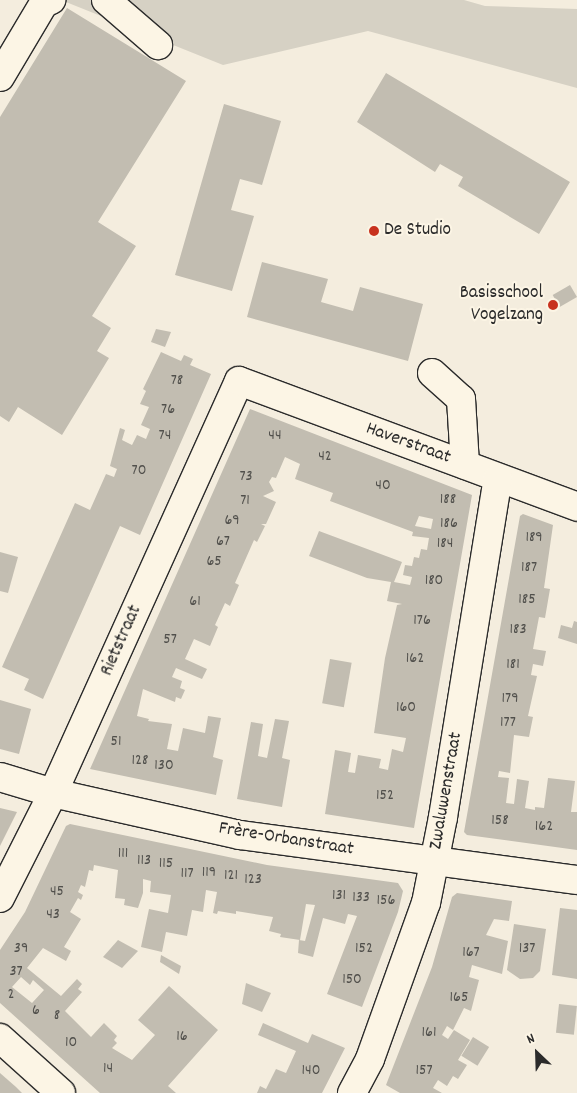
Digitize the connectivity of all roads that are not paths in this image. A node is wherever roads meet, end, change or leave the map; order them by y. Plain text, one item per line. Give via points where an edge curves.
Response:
1 (52, 0) edge
2 (106, 0) edge
3 (158, 46) dead end
4 (0, 77) edge
5 (432, 373) dead end
6 (239, 381) joint
7 (465, 465) junction
8 (498, 478) junction
9 (577, 507) edge
10 (0, 777) edge
11 (54, 793) junction
12 (434, 861) junction
13 (577, 880) edge
14 (0, 898) edge
15 (0, 1038) edge
16 (356, 1092) edge
17 (62, 1093) edge

1 - 4 street via 44,4
2 - 3 street
5 - 7 street via 461,399
6 - 7 street, Haverstraat
6 - 11 street, Rietstraat
7 - 8 street, Haverstraat
8 - 9 street, Haverstraat
8 - 12 street, Zwaluwenstraat
10 - 11 street, Frère-Orbanstraat
11 - 12 street, Frère-Orbanstraat via 240,835
11 - 14 street, Rietstraat
12 - 13 street, Frère-Orbanstraat
12 - 16 street, Zwaluwenstraat via 426,903
15 - 17 street

